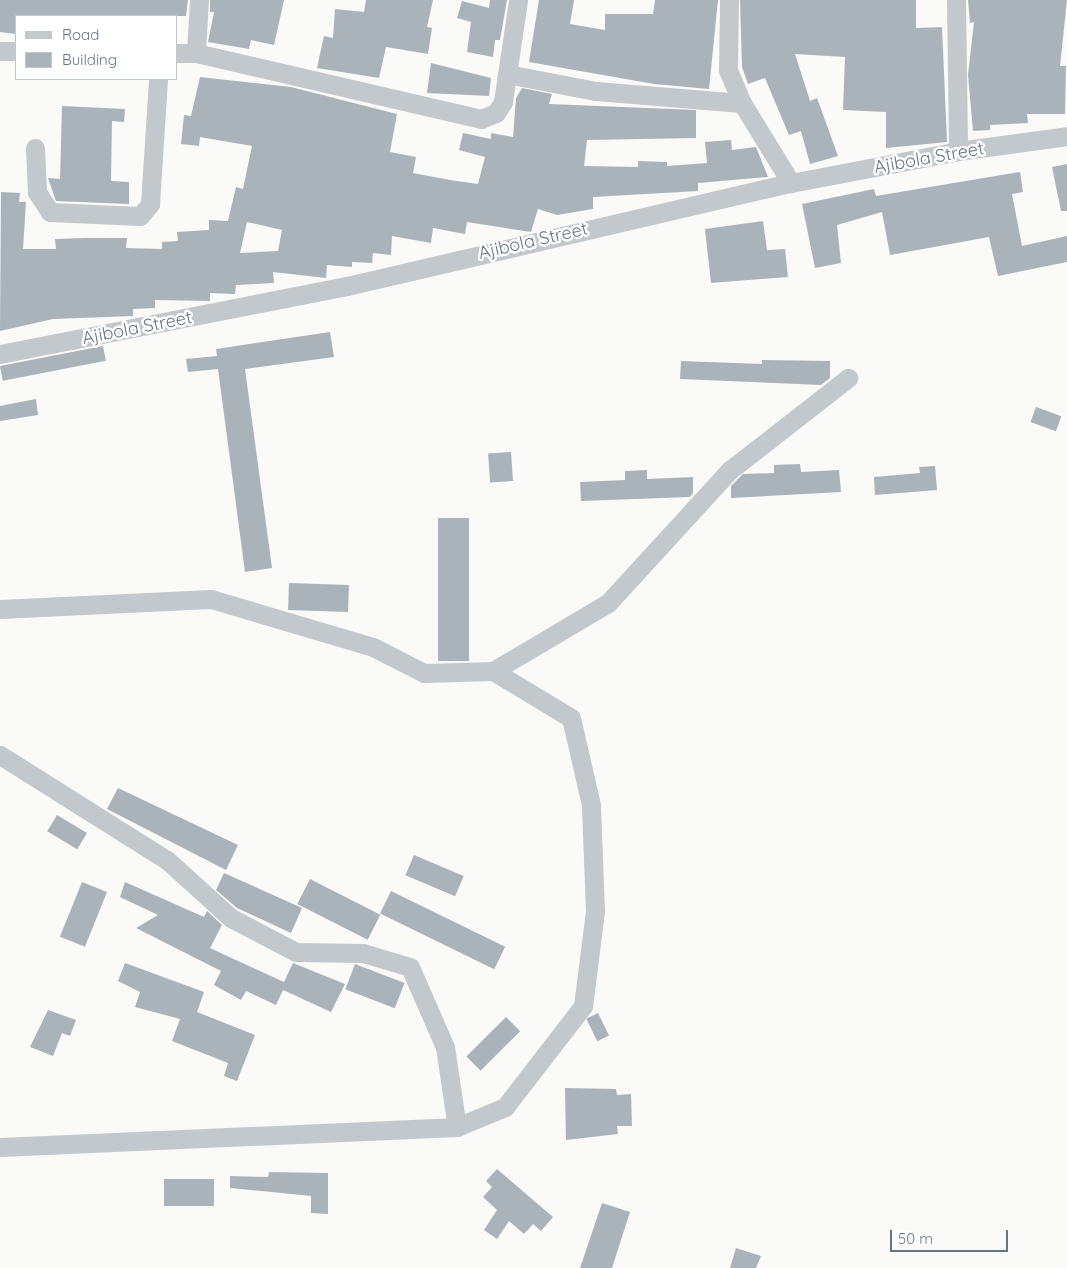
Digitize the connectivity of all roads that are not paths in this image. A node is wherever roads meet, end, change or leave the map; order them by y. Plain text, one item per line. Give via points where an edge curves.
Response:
1 (199, 0) edge
2 (518, 0) edge
3 (729, 0) edge
4 (956, 0) edge
5 (0, 51) edge
6 (15, 51) edge
7 (178, 53) edge
8 (196, 53) junction
9 (507, 74) junction
10 (158, 80) edge
11 (742, 103) junction
12 (1067, 136) edge
13 (34, 148) dead end
14 (958, 151) junction
15 (791, 183) junction
16 (0, 354) edge
17 (848, 378) dead end
18 (0, 609) edge
19 (493, 672) junction
20 (0, 755) edge
21 (457, 1127) junction
22 (0, 1147) edge

1 - 8 street
2 - 9 street
3 - 11 street via 728,70
4 - 14 street
5 - 6 street
7 - 8 street
8 - 9 street via 481,118 496,113 503,102
9 - 11 street via 596,91
10 - 13 street via 150,204 140,216 50,212 37,192
11 - 15 street
12 - 14 street, Ajibola Street
14 - 15 street, Ajibola Street
15 - 16 street, Ajibola Street via 348,286
17 - 19 street via 730,470 608,603
18 - 19 street via 211,599 374,647 424,673
19 - 21 street via 571,718 591,805 595,911 583,1006 505,1107
20 - 21 street via 167,860 231,918 296,952 363,953 410,967 446,1048
21 - 22 street

